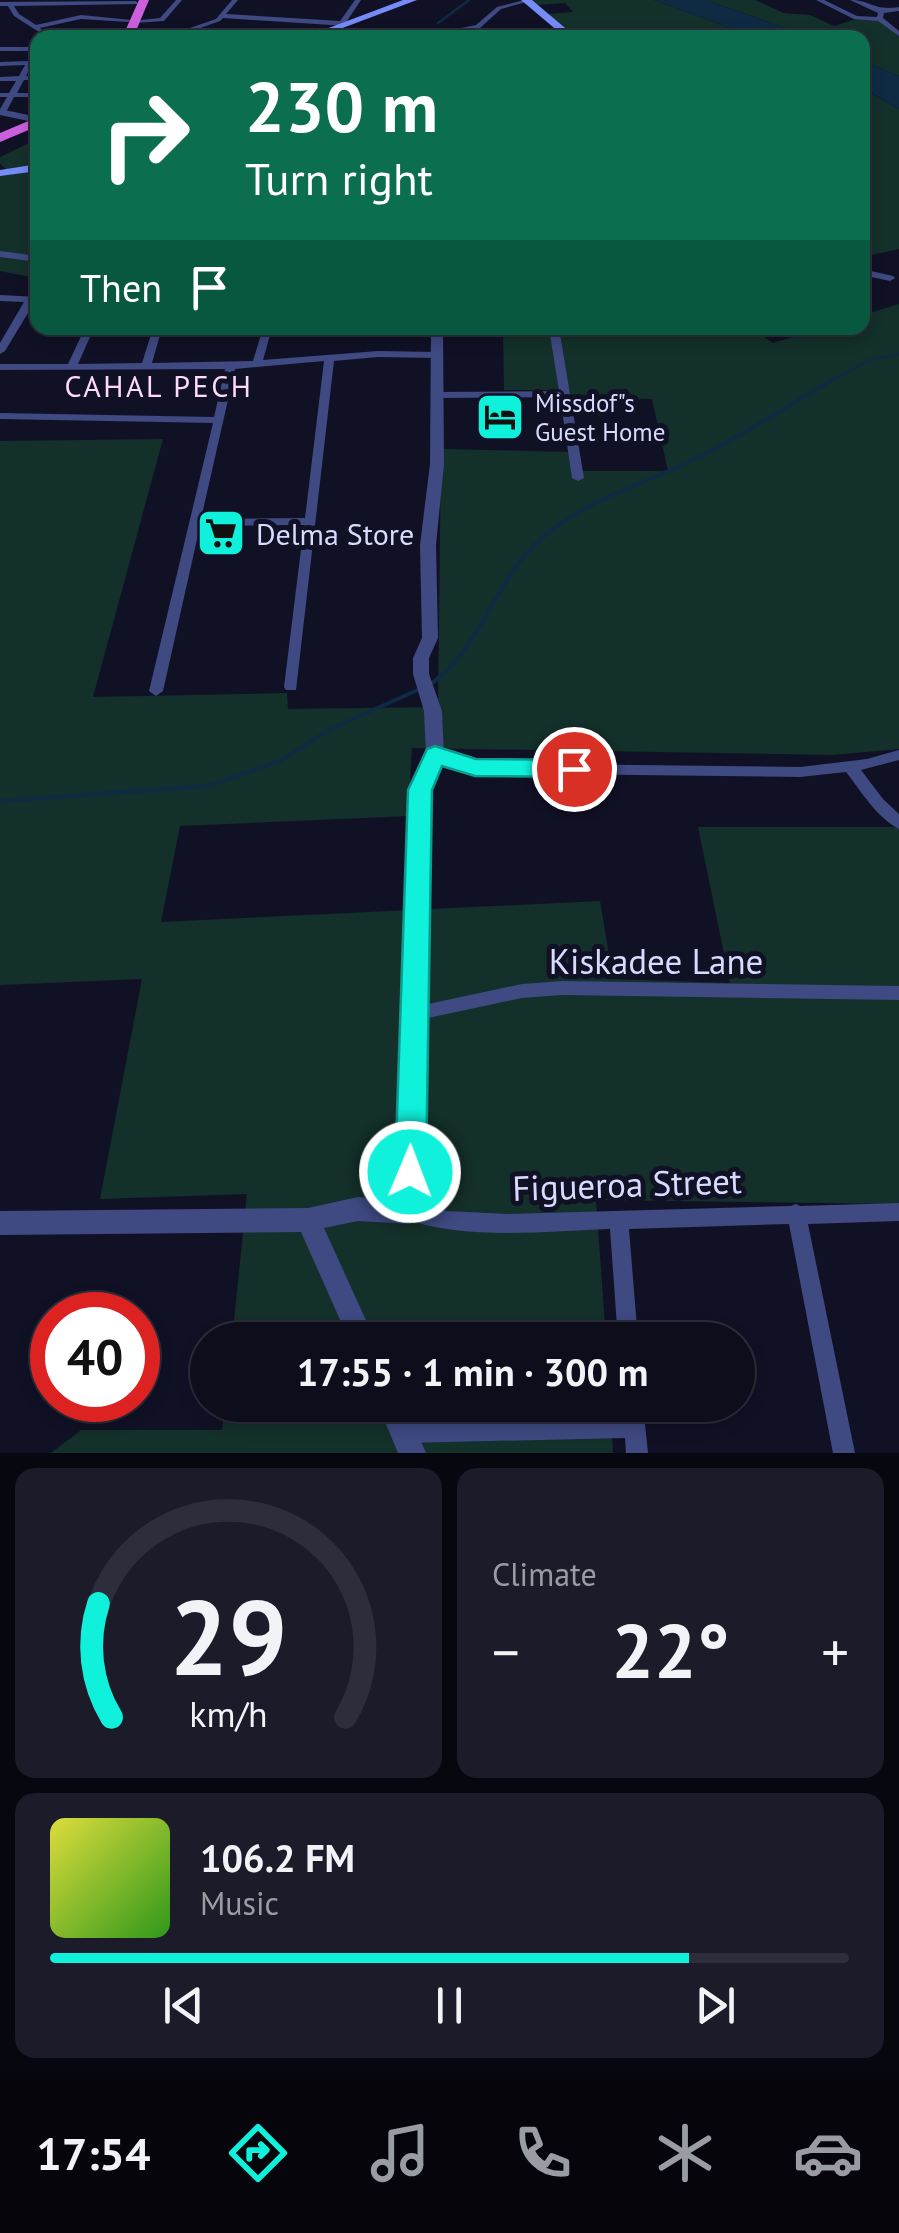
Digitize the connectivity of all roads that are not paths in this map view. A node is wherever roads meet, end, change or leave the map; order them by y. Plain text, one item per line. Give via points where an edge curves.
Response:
1 (179, 0) edge
2 (235, 0) edge
3 (358, 0) edge
4 (412, 0) edge
5 (818, 0) edge
6 (874, 0) edge
7 (139, 1) edge
8 (526, 1) edge
9 (39, 2) edge
10 (82, 2) edge
11 (856, 2) edge
12 (0, 4) edge
13 (10, 4) junction
14 (899, 9) edge
15 (881, 15) junction
16 (224, 16) junction
17 (132, 20) junction
18 (345, 24) junction
19 (35, 27) junction
20 (38, 30) edge
21 (126, 30) edge
22 (186, 30) edge
23 (328, 30) edge
24 (461, 30) edge
25 (563, 30) edge
26 (899, 34) edge
27 (0, 49) edge
28 (30, 49) edge
29 (30, 63) edge
30 (0, 64) edge
31 (30, 68) edge
32 (22, 78) junction
33 (30, 78) edge
34 (0, 79) edge
35 (12, 94) junction
36 (30, 94) edge
37 (0, 95) edge
38 (1, 112) edge
39 (30, 119) edge
40 (30, 124) edge
41 (1, 136) edge
42 (30, 168) edge
43 (0, 173) edge
44 (0, 254) edge
45 (30, 258) edge
46 (870, 274) edge
47 (890, 278) dead end
48 (0, 298) edge
49 (30, 299) edge
50 (30, 305) edge
51 (86, 335) edge
52 (155, 335) edge
53 (265, 335) edge
54 (438, 335) edge
55 (555, 335) edge
56 (0, 351) edge
57 (437, 355) junction
58 (328, 360) junction
59 (257, 365) junction
60 (0, 366) edge
61 (146, 366) junction
62 (231, 366) junction
63 (72, 367) junction
64 (436, 394) junction
65 (565, 394) junction
66 (0, 416) edge
67 (219, 420) junction
68 (578, 478) dead end
69 (310, 522) junction
70 (196, 523) junction
71 (291, 687) dead end
72 (156, 691) dead end
73 (435, 755) junction
74 (899, 755) edge
75 (850, 766) junction
76 (899, 823) edge
77 (899, 993) edge
78 (414, 1014) junction
79 (410, 1212) junction
80 (899, 1212) edge
81 (796, 1213) junction
82 (308, 1220) junction
83 (619, 1221) junction
84 (0, 1224) edge
85 (354, 1322) edge
86 (627, 1322) edge
87 (582, 1422) edge
88 (634, 1422) edge
89 (407, 1442) edge
90 (637, 1453) edge
91 (844, 1453) edge

1 - 17 street via 162,20
2 - 16 street
3 - 18 street
4 - 18 main road
5 - 15 street via 856,18
6 - 11 street
7 - 10 street
7 - 17 highway
8 - 24 street
8 - 25 main road
9 - 10 street
9 - 13 street
11 - 15 street
12 - 13 street
13 - 19 street
14 - 15 street
15 - 26 street
16 - 18 street
16 - 22 street
17 - 19 street via 82,17
17 - 21 highway
18 - 23 main road
19 - 20 street
27 - 28 street
29 - 30 street
31 - 32 street
32 - 33 street
32 - 34 street
32 - 35 street
35 - 36 street
35 - 37 street
35 - 38 street
38 - 39 street
40 - 41 highway
42 - 43 main road
44 - 45 street
46 - 47 street
48 - 49 street
50 - 56 street
51 - 63 street
52 - 61 street
53 - 59 street
54 - 57 street
55 - 65 street
57 - 58 street
57 - 64 street
58 - 59 street
58 - 69 street
59 - 62 street
60 - 63 street
61 - 62 street
61 - 63 street
62 - 67 street
64 - 65 street
64 - 73 street via 430,638 421,658
65 - 68 street
66 - 67 street
67 - 70 street
69 - 70 street
69 - 71 street
70 - 72 street
73 - 75 street via 488,768 800,772
73 - 78 street via 420,790
74 - 75 street
75 - 76 street
77 - 78 street, Kiskadee Lane via 562,988
78 - 79 street
79 - 82 street, Figueroa Street via 358,1209
79 - 83 street, Figueroa Street via 508,1223
80 - 81 street, Figueroa Street
81 - 83 street, Figueroa Street
81 - 91 street
82 - 84 street, Figueroa Street
82 - 85 street
83 - 86 street
87 - 89 street
88 - 90 street

